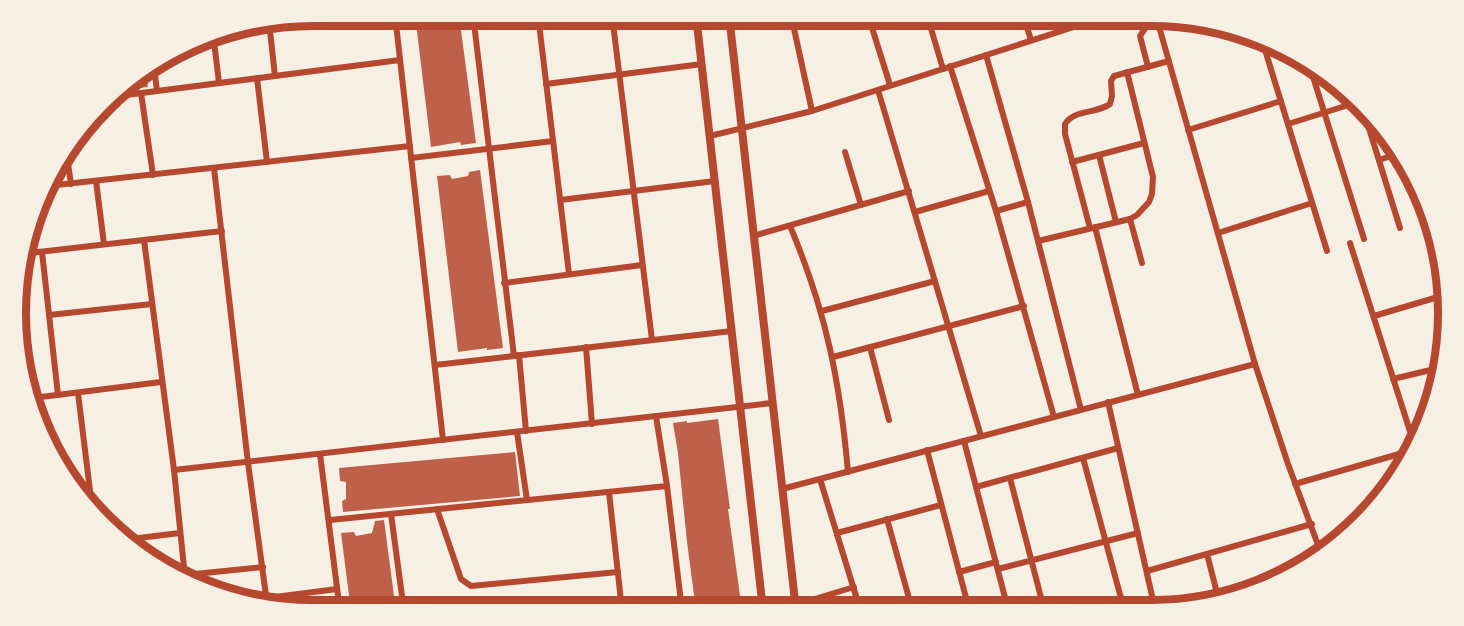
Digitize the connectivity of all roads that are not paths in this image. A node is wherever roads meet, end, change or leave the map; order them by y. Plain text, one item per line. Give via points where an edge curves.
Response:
1 (396, 26) edge
2 (473, 26) edge
3 (539, 26) edge
4 (613, 26) edge
5 (697, 26) edge
6 (730, 26) edge
7 (793, 26) edge
8 (871, 26) edge
9 (931, 26) edge
10 (1027, 26) edge
11 (1076, 26) edge
12 (1150, 26) edge
13 (1159, 26) edge
14 (270, 29) edge
15 (1031, 40) junction
16 (214, 43) edge
17 (1265, 49) edge
18 (986, 55) junction
19 (400, 60) junction
20 (1169, 61) junction
21 (702, 64) junction
22 (1148, 67) junction
23 (947, 68) junction
24 (1127, 72) junction
25 (155, 73) edge
26 (619, 75) junction
27 (1312, 75) edge
28 (275, 76) junction
29 (257, 78) junction
30 (219, 83) junction
31 (546, 84) junction
32 (890, 86) junction
33 (878, 90) junction
34 (157, 91) junction
35 (141, 93) junction
36 (126, 95) edge
37 (1281, 101) junction
38 (1349, 105) edge
39 (812, 111) junction
40 (1324, 113) junction
41 (1288, 124) junction
42 (1367, 124) edge
43 (741, 129) junction
44 (1188, 130) junction
45 (710, 136) junction
46 (553, 141) junction
47 (1144, 143) junction
48 (410, 146) junction
49 (488, 149) junction
50 (845, 152) dead end
51 (1099, 155) junction
52 (1392, 156) edge
53 (411, 158) junction
54 (1379, 159) junction
55 (267, 162) junction
56 (1072, 162) junction
57 (68, 163) edge
58 (214, 168) junction
59 (153, 175) junction
60 (96, 181) junction
61 (715, 181) junction
62 (71, 184) junction
63 (55, 185) edge
64 (633, 191) junction
65 (909, 191) junction
66 (989, 191) junction
67 (560, 200) junction
68 (1028, 202) junction
69 (1312, 203) junction
70 (861, 205) junction
71 (996, 211) junction
72 (915, 212) junction
73 (1130, 219) junction
74 (1116, 222) junction
75 (790, 226) junction
76 (1093, 227) junction
77 (1400, 228) dead end
78 (222, 231) junction
79 (1218, 234) junction
80 (753, 236) junction
81 (1364, 239) dead end
82 (144, 240) junction
83 (1038, 241) junction
84 (1350, 243) dead end
85 (104, 244) junction
86 (1327, 251) dead end
87 (42, 252) junction
88 (32, 253) edge
89 (1142, 263) dead end
90 (642, 265) junction
91 (569, 274) junction
92 (935, 280) junction
93 (504, 283) junction
94 (1438, 297) edge
95 (152, 304) junction
96 (1024, 306) junction
97 (822, 312) junction
98 (49, 315) junction
99 (1374, 316) junction
100 (949, 326) junction
101 (732, 330) junction
102 (652, 340) junction
103 (586, 347) junction
104 (870, 347) junction
105 (516, 355) junction
106 (833, 357) junction
107 (1255, 364) junction
108 (435, 365) junction
109 (1433, 369) edge
110 (1393, 379) junction
111 (161, 382) junction
112 (78, 393) junction
113 (1138, 394) junction
114 (58, 395) junction
115 (38, 397) edge
116 (1108, 402) junction
117 (772, 403) junction
118 (740, 407) junction
119 (1081, 410) junction
120 (656, 416) junction
121 (1054, 417) junction
122 (889, 420) dead end
123 (592, 424) junction
124 (526, 431) junction
125 (517, 432) junction
126 (981, 436) junction
127 (1411, 437) edge
128 (443, 440) junction
129 (964, 441) junction
130 (1118, 448) junction
131 (927, 450) junction
132 (1403, 451) edge
133 (320, 454) junction
134 (1083, 458) junction
135 (248, 463) junction
136 (174, 470) junction
137 (848, 472) junction
138 (1010, 478) junction
139 (820, 479) junction
140 (1295, 484) junction
141 (667, 486) junction
142 (976, 487) junction
143 (782, 489) junction
144 (609, 492) junction
145 (91, 495) edge
146 (527, 500) junction
147 (941, 505) junction
148 (437, 509) junction
149 (391, 514) junction
150 (887, 519) junction
151 (330, 520) junction
152 (1312, 524) junction
153 (1138, 532) junction
154 (180, 533) junction
155 (837, 533) junction
156 (135, 538) edge
157 (1106, 541) junction
158 (1325, 542) edge
159 (1318, 544) joint
160 (1207, 554) junction
161 (1031, 560) junction
162 (997, 566) junction
163 (263, 567) junction
164 (184, 570) edge
165 (618, 572) junction
166 (959, 572) junction
167 (1147, 572) junction
168 (194, 575) edge
169 (854, 587) junction
170 (337, 590) junction
171 (1217, 593) edge
172 (266, 597) edge
173 (282, 599) edge
174 (338, 600) edge
175 (403, 600) edge
176 (621, 600) edge
177 (681, 600) edge
178 (762, 600) edge
179 (795, 600) edge
180 (816, 600) edge
181 (858, 600) edge
182 (910, 600) edge
183 (967, 600) edge
184 (1006, 600) edge
185 (1042, 600) edge
186 (1122, 600) edge
187 (1153, 600) edge

1 - 19 street
2 - 49 street
3 - 31 street
4 - 26 street
5 - 21 street
6 - 43 street
7 - 39 street
8 - 32 street
9 - 23 street
10 - 15 street
11 - 15 street
12 - 22 street via 1140,36
13 - 20 street
14 - 28 street
15 - 18 street
16 - 30 street
17 - 37 street
18 - 23 street
18 - 68 street
19 - 28 street
19 - 48 street
20 - 22 street
20 - 44 street
21 - 26 street
21 - 45 street
22 - 24 street
23 - 32 street
23 - 66 street
24 - 47 street
24 - 56 street via 1112,78 1112,100 1107,106 1067,120 1064,129
25 - 34 street
26 - 31 street
26 - 64 street
27 - 40 street
28 - 29 street
29 - 30 street
29 - 55 street
30 - 34 street
31 - 46 street
32 - 33 street
33 - 39 street
33 - 65 street
34 - 35 street
35 - 36 street
35 - 59 street
37 - 41 street
37 - 44 street
38 - 40 street
39 - 43 street
40 - 41 street
40 - 81 street
41 - 69 street
42 - 54 street
43 - 45 street
43 - 80 street
44 - 79 street
45 - 61 street
46 - 49 street
46 - 67 street
47 - 51 street
47 - 73 street via 1153,177 1152,194 1144,209
48 - 53 street
48 - 55 street
49 - 53 street
49 - 93 street
50 - 70 street
51 - 56 street
51 - 74 street
52 - 54 street
53 - 108 street
54 - 77 street
55 - 58 street
56 - 76 street
57 - 62 street
58 - 59 street
58 - 78 street
59 - 60 street
60 - 62 street
60 - 85 street
61 - 64 street
61 - 101 street
62 - 63 street
64 - 67 street
64 - 90 street
65 - 70 street
65 - 72 street
66 - 71 street
66 - 72 street
67 - 91 street
68 - 71 street
68 - 83 street
69 - 79 street
69 - 86 street
70 - 75 street
71 - 96 street
72 - 92 street
73 - 74 street
73 - 89 street
74 - 76 street
75 - 80 street
75 - 97 street
76 - 83 street
76 - 113 street
78 - 82 street
78 - 135 street
79 - 107 street
80 - 117 street
82 - 85 street
82 - 95 street
83 - 119 street
84 - 99 street
85 - 87 street
87 - 88 street
87 - 98 street
90 - 91 street
90 - 102 street
91 - 93 street
92 - 97 street
92 - 100 street
93 - 105 street
94 - 99 street
95 - 98 street
95 - 111 street
96 - 100 street
96 - 121 street
97 - 106 street
98 - 114 street
99 - 110 street
100 - 104 street
100 - 126 street
101 - 102 street
101 - 118 street
102 - 103 street
103 - 105 street
103 - 123 street
104 - 106 street
104 - 122 street
105 - 108 street
105 - 124 street
106 - 137 street
107 - 113 street
107 - 140 street
108 - 128 street
109 - 110 street
110 - 127 street
111 - 112 street
111 - 136 street
112 - 114 street
112 - 145 street
113 - 116 street
114 - 115 street
116 - 119 street
116 - 130 street
117 - 118 street
117 - 143 street
118 - 120 street
118 - 178 street
119 - 121 street
120 - 123 street
120 - 141 street
121 - 126 street
123 - 124 street
124 - 125 street
125 - 128 street
125 - 146 street
126 - 129 street
128 - 133 street
129 - 131 street
129 - 142 street
130 - 134 street
130 - 153 street
131 - 137 street
131 - 147 street
132 - 140 street
133 - 135 street
133 - 151 street
134 - 138 street
134 - 157 street
135 - 136 street
135 - 163 street
136 - 154 street
137 - 139 street
138 - 142 street
138 - 161 street
139 - 143 street
139 - 155 street
140 - 152 street
141 - 144 street
141 - 177 street
142 - 162 street
143 - 179 street
144 - 146 street
144 - 165 street
146 - 148 street
147 - 150 street
147 - 166 street
148 - 149 street
148 - 165 street via 461,579 471,586
149 - 151 street
149 - 175 street
150 - 155 street
150 - 182 street
151 - 170 street
152 - 159 street
152 - 160 street
153 - 157 street
153 - 167 street
154 - 156 street
154 - 164 street
155 - 169 street
157 - 161 street
157 - 186 street
158 - 159 street
160 - 167 street
160 - 171 street
161 - 162 street
161 - 185 street
162 - 166 street
162 - 184 street
163 - 168 street
163 - 172 street
165 - 176 street
166 - 183 street
167 - 187 street
169 - 180 street
169 - 181 street
170 - 173 street
170 - 174 street

